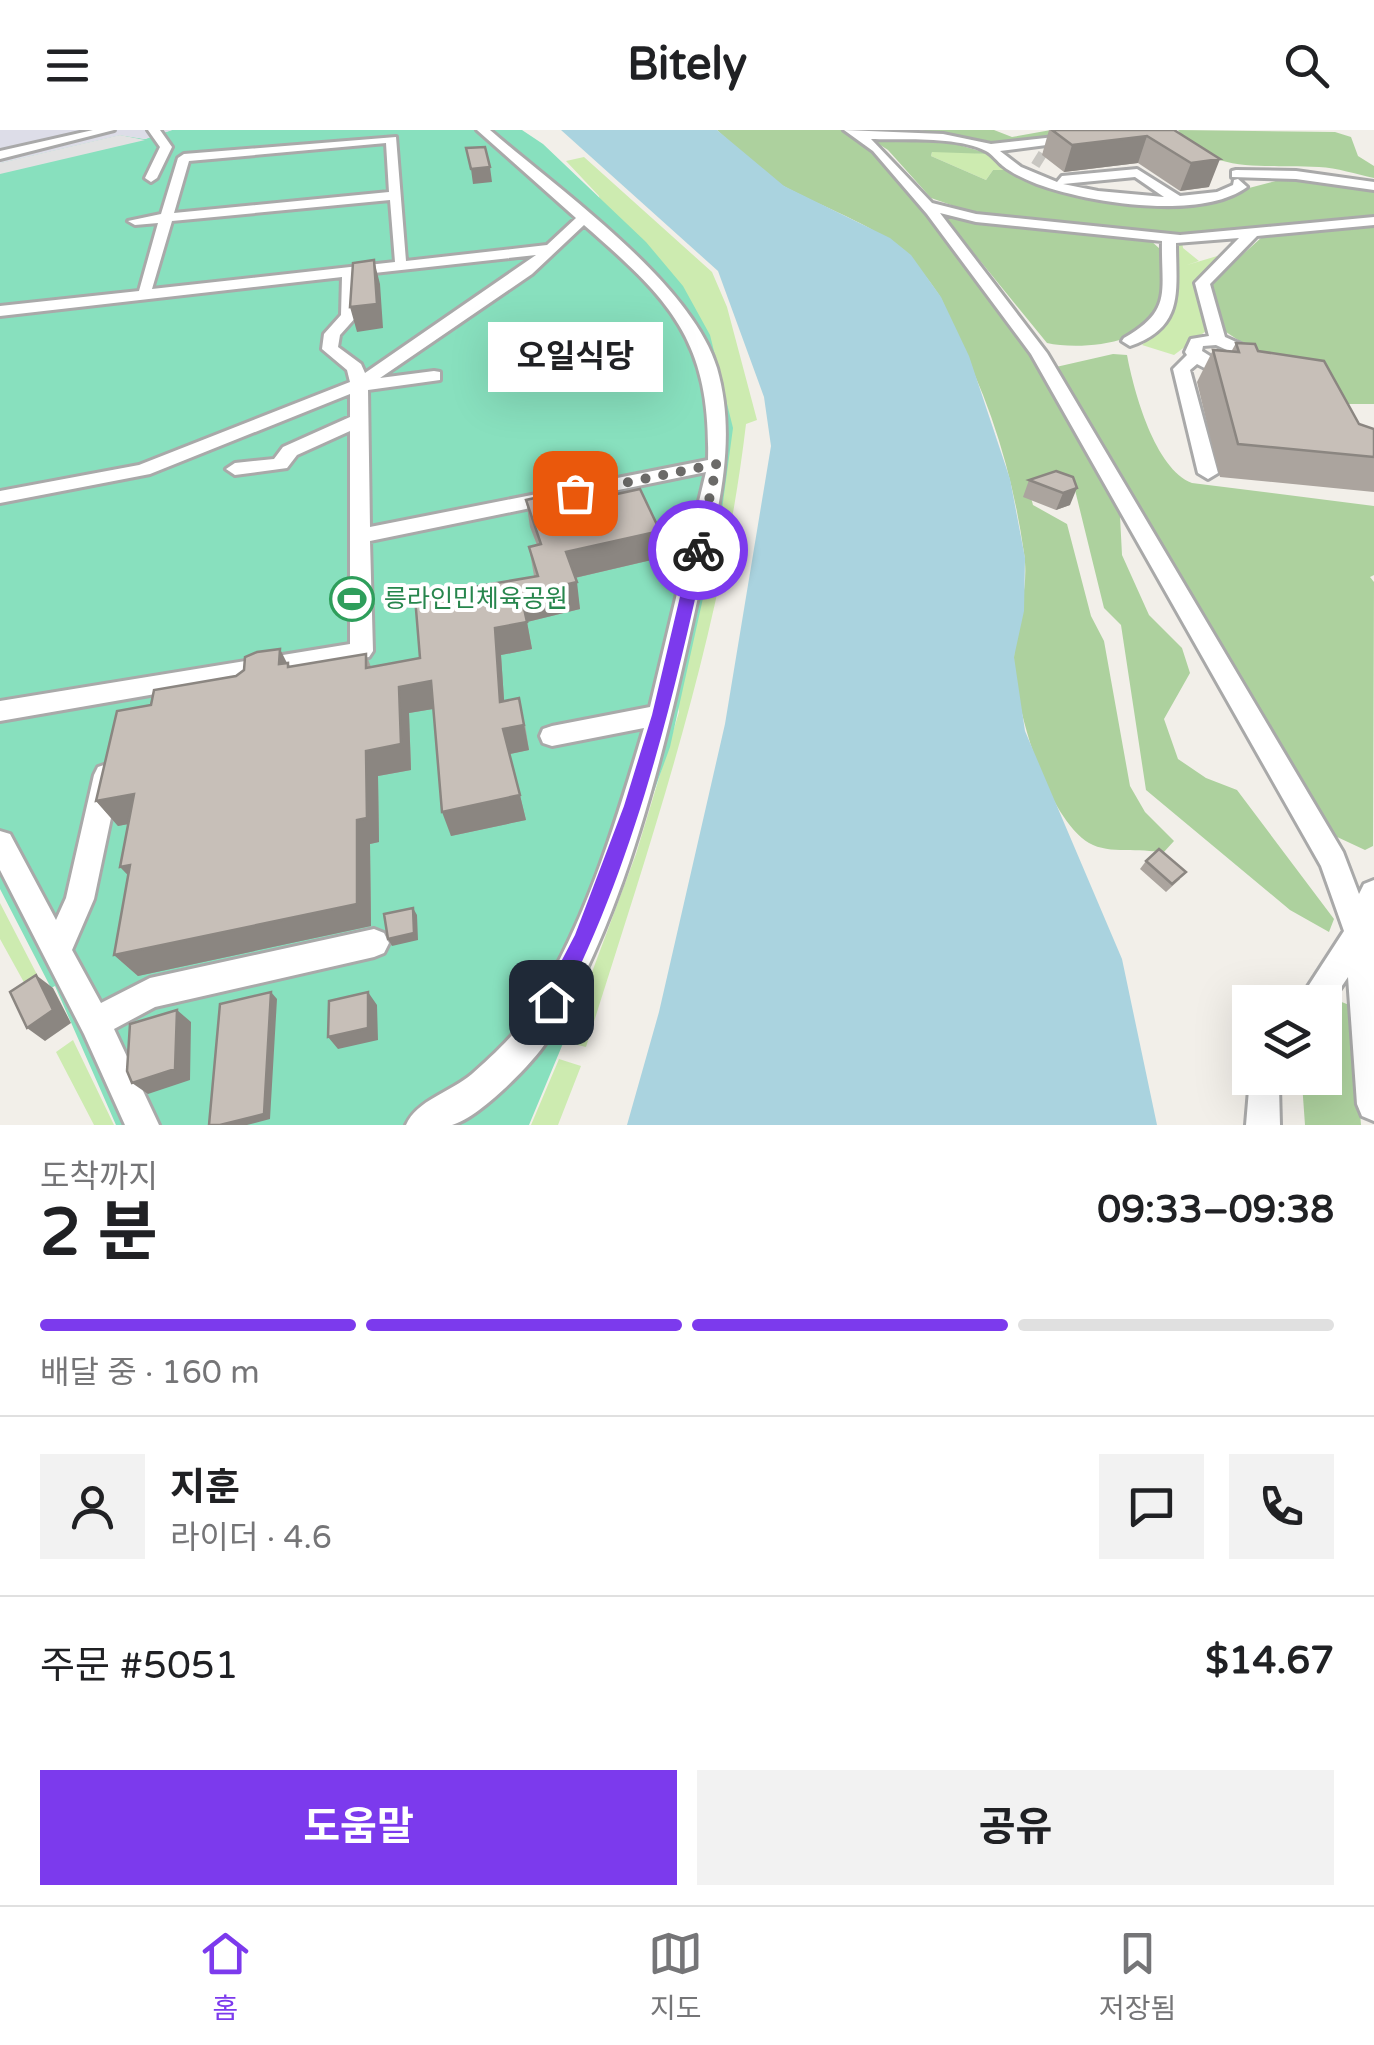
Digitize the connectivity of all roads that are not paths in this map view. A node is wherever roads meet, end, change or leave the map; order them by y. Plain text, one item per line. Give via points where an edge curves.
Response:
1 (108, 130) edge
2 (154, 130) edge
3 (362, 130) edge
4 (402, 130) edge
5 (483, 130) edge
6 (854, 132) edge
7 (905, 132) edge
8 (1097, 136) edge
9 (1020, 144) junction
10 (0, 147) edge
11 (166, 147) junction
12 (227, 148) junction
13 (991, 148) junction
14 (17, 150) junction
15 (0, 155) edge
16 (1220, 166) edge
17 (151, 178) dead end
18 (1237, 179) junction
19 (1065, 180) junction
20 (1210, 180) edge
21 (1045, 182) junction
22 (1374, 186) edge
23 (396, 195) junction
24 (1175, 199) junction
25 (928, 206) junction
26 (167, 218) junction
27 (584, 218) junction
28 (135, 220) dead end
29 (1374, 221) edge
30 (1251, 234) junction
31 (1169, 238) junction
32 (550, 250) junction
33 (400, 259) dead end
34 (415, 266) junction
35 (348, 273) junction
36 (145, 289) dead end
37 (0, 311) edge
38 (1218, 340) junction
39 (1130, 341) dead end
40 (1196, 356) junction
41 (1249, 364) junction
42 (1267, 372) edge
43 (434, 376) dead end
44 (359, 384) junction
45 (360, 419) junction
46 (717, 464) junction
47 (235, 470) dead end
48 (1208, 473) dead end
49 (0, 497) edge
50 (362, 536) junction
51 (125, 688) junction
52 (0, 710) edge
53 (660, 715) junction
54 (552, 736) dead end
55 (0, 843) edge
56 (1374, 893) edge
57 (1360, 934) junction
58 (374, 943) dead end
59 (57, 951) junction
60 (1325, 985) edge
61 (95, 1023) junction
62 (1263, 1095) edge
63 (1374, 1104) edge
64 (142, 1125) edge
65 (424, 1125) edge
66 (1263, 1125) edge

1 - 14 street
2 - 11 street
3 - 12 street
4 - 34 street
5 - 27 street
6 - 7 street
6 - 25 street
7 - 13 street
8 - 9 street
9 - 13 street
9 - 19 street
10 - 14 street
11 - 12 street
11 - 17 street
12 - 23 street via 392,140
12 - 26 street via 184,158
13 - 21 street
14 - 15 street
16 - 18 street
18 - 20 street
18 - 22 street via 1332,178
18 - 24 street via 1240,187 1227,194
19 - 21 street
19 - 24 street via 1137,173
21 - 24 street via 1110,196
23 - 26 street
23 - 33 street
25 - 31 street via 976,218
25 - 57 street via 1073,408 1333,861
26 - 28 street
26 - 36 street
27 - 32 street
27 - 46 street via 650,275 696,335 718,412
29 - 30 street
30 - 31 street
30 - 38 street via 1202,282
31 - 39 street via 1168,308 1156,326
32 - 34 street
32 - 44 street via 467,315
34 - 35 street
35 - 37 street
35 - 44 street via 349,316 332,334 330,349 355,368
38 - 40 street via 1197,342
38 - 41 street via 1246,352
40 - 41 street via 1224,368
40 - 48 street via 1180,369
41 - 42 street
43 - 44 street
44 - 45 street
44 - 49 street via 143,470
45 - 47 street via 290,451 280,464
45 - 50 street
46 - 50 street
46 - 53 street
50 - 51 street via 360,651
51 - 52 street
51 - 59 street via 80,899
53 - 54 street
53 - 65 street via 584,940 534,1032 482,1087
55 - 59 street
56 - 57 street
57 - 60 street
57 - 63 street
58 - 61 street via 150,993
59 - 61 street
61 - 64 street
62 - 66 street

